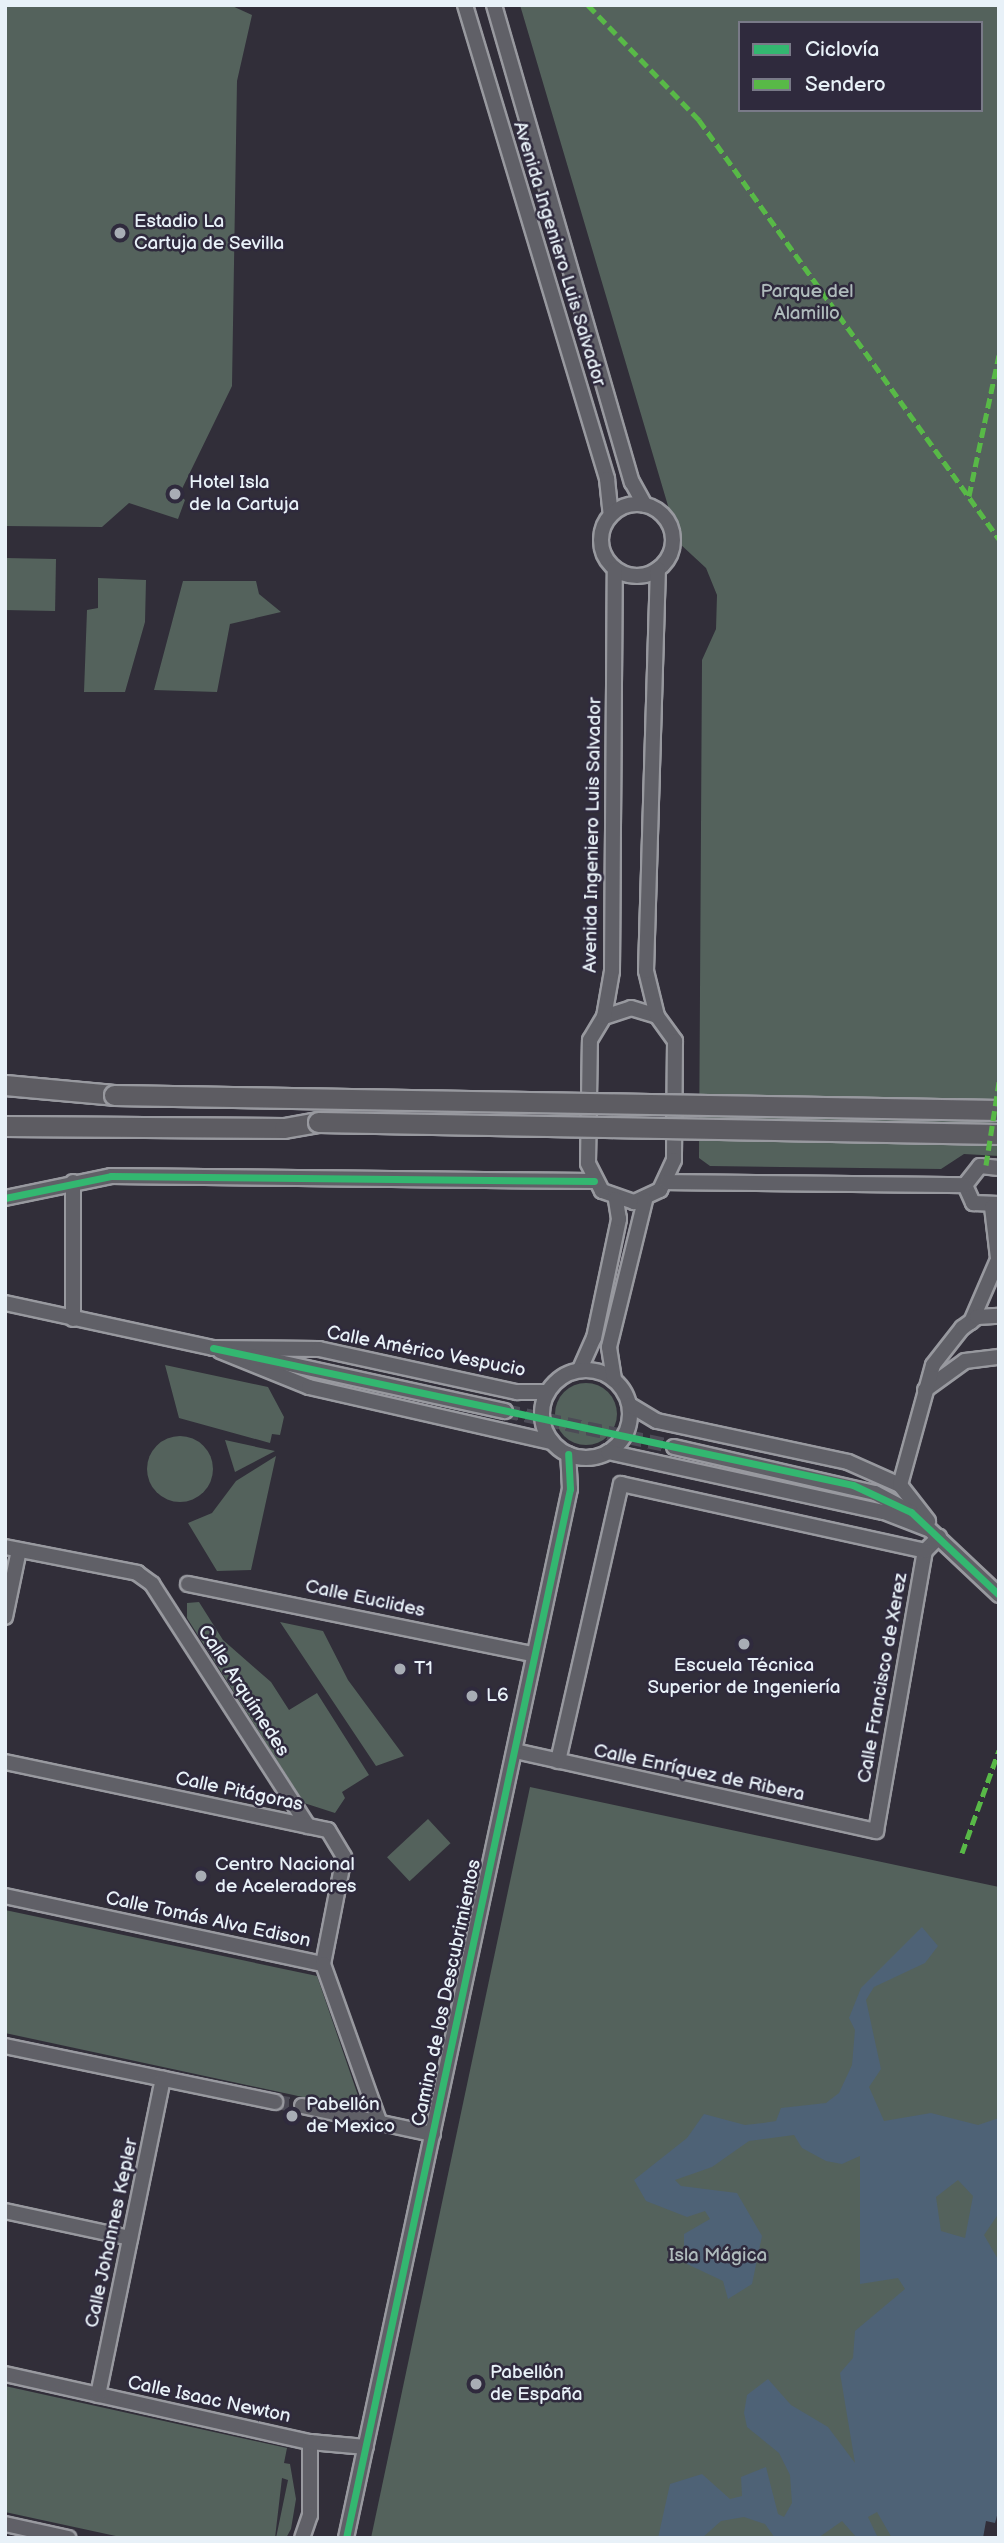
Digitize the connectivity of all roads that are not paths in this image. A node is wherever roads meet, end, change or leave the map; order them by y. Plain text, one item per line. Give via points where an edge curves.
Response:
1 (465, 5) edge
2 (494, 5) edge
3 (645, 505) junction
4 (611, 515) junction
5 (615, 569) junction
6 (657, 569) junction
7 (657, 1016) junction
8 (604, 1017) junction
9 (5, 1085) edge
10 (114, 1096) junction
11 (5, 1097) edge
12 (999, 1110) edge
13 (5, 1116) edge
14 (318, 1122) junction
15 (5, 1126) edge
16 (999, 1135) edge
17 (999, 1168) edge
18 (594, 1181) junction
19 (73, 1182) junction
20 (667, 1182) junction
21 (965, 1185) junction
22 (5, 1198) edge
23 (616, 1199) junction
24 (645, 1199) junction
25 (995, 1206) edge
26 (998, 1264) edge
27 (5, 1303) edge
28 (999, 1316) edge
29 (73, 1319) junction
30 (971, 1322) junction
31 (956, 1334) junction
32 (213, 1348) junction
33 (991, 1355) edge
34 (580, 1370) junction
35 (614, 1379) junction
36 (924, 1391) junction
37 (547, 1392) junction
38 (630, 1405) junction
39 (505, 1411) tunnel mouth
40 (552, 1442) junction
41 (674, 1447) tunnel mouth
42 (608, 1452) junction
43 (568, 1454) junction
44 (900, 1485) junction
45 (934, 1533) junction
46 (12, 1548) edge
47 (925, 1551) junction
48 (188, 1584) dead end
49 (999, 1595) edge
50 (5, 1617) edge
51 (533, 1654) junction
52 (515, 1751) junction
53 (5, 1762) edge
54 (558, 1762) junction
55 (308, 1826) junction
56 (876, 1831) joint
57 (5, 1896) edge
58 (323, 1964) junction
59 (5, 2046) edge
60 (163, 2079) junction
61 (275, 2102) tunnel mouth
62 (302, 2106) tunnel mouth
63 (380, 2124) junction
64 (433, 2134) junction
65 (5, 2211) edge
66 (130, 2238) junction
67 (5, 2374) edge
68 (98, 2395) junction
69 (310, 2442) junction
70 (366, 2447) junction
71 (5, 2524) edge
72 (65, 2537) edge
73 (302, 2538) edge
74 (346, 2538) edge

1 - 4 street, Avenida Ingeniero Luis Salvador via 607,479
2 - 3 street, Avenida Ingeniero Luis Salvador via 632,482
3 - 4 street
3 - 6 street via 664,517 673,539
4 - 5 street via 602,548
5 - 6 street via 636,575
5 - 8 street, Avenida Ingeniero Luis Salvador via 612,971
6 - 7 street via 646,971
7 - 8 street via 631,1008
7 - 20 street via 675,1041 674,1160
8 - 18 street, Avenida Ingeniero Luis Salvador via 589,1049 588,1163
9 - 10 main road
10 - 11 main road
10 - 12 main road, bridge
13 - 14 main road
14 - 15 main road via 284,1128
14 - 16 main road, bridge
17 - 21 street via 980,1166
18 - 19 street via 111,1176
18 - 23 street
19 - 22 street
19 - 29 street
20 - 21 street
20 - 24 street
21 - 25 street via 973,1203
23 - 24 street
23 - 34 street via 620,1219 594,1338
24 - 35 street via 609,1347
25 - 26 street
26 - 30 street
27 - 29 street, Calle Américo Vespucio
28 - 30 street
29 - 32 street, Calle Américo Vespucio
30 - 31 street
31 - 33 street via 962,1349
31 - 36 street
32 - 37 street, Calle Américo Vespucio via 319,1349 517,1392
32 - 39 street
32 - 40 street, Calle Américo Vespucio via 309,1387
33 - 36 street via 951,1368
34 - 35 street
34 - 37 street
35 - 38 street
36 - 44 street
37 - 40 street via 544,1426
38 - 42 street via 627,1432
38 - 44 street via 657,1421 848,1462
40 - 43 street
41 - 45 street via 853,1485 891,1500
42 - 43 street
42 - 45 street via 884,1512
43 - 51 street, Camino de los Descubrimientos via 570,1489
44 - 45 street via 925,1513
45 - 47 street, Calle Francisco de Xerez
45 - 49 street
46 - 50 street
46 - 55 street, Calle Arquímedes via 145,1578
47 - 54 street via 621,1484
47 - 56 street, Calle Francisco de Xerez
48 - 51 street, Calle Euclides
51 - 52 street, Camino de los Descubrimientos
52 - 54 street, Calle Enríquez de Ribera
52 - 64 street, Camino de los Descubrimientos
53 - 55 street, Calle Pitágoras
54 - 56 street, Calle Enríquez de Ribera
55 - 58 street, Calle Pitágoras via 328,1830 344,1857
57 - 58 street, Calle Tomás Alva Edison
58 - 63 street, Calle Tomás Alva Edison
59 - 60 street
60 - 61 street
60 - 66 street, Calle Johannes Kepler
62 - 63 street
63 - 64 street
64 - 70 street, Camino de los Descubrimientos
65 - 66 street
66 - 68 street, Calle Johannes Kepler
67 - 68 street, Calle Isaac Newton
68 - 69 street, Calle Isaac Newton
69 - 70 street
69 - 73 street, Calle Isaac Newton via 310,2504
70 - 74 street, Camino de los Descubrimientos
71 - 72 street

